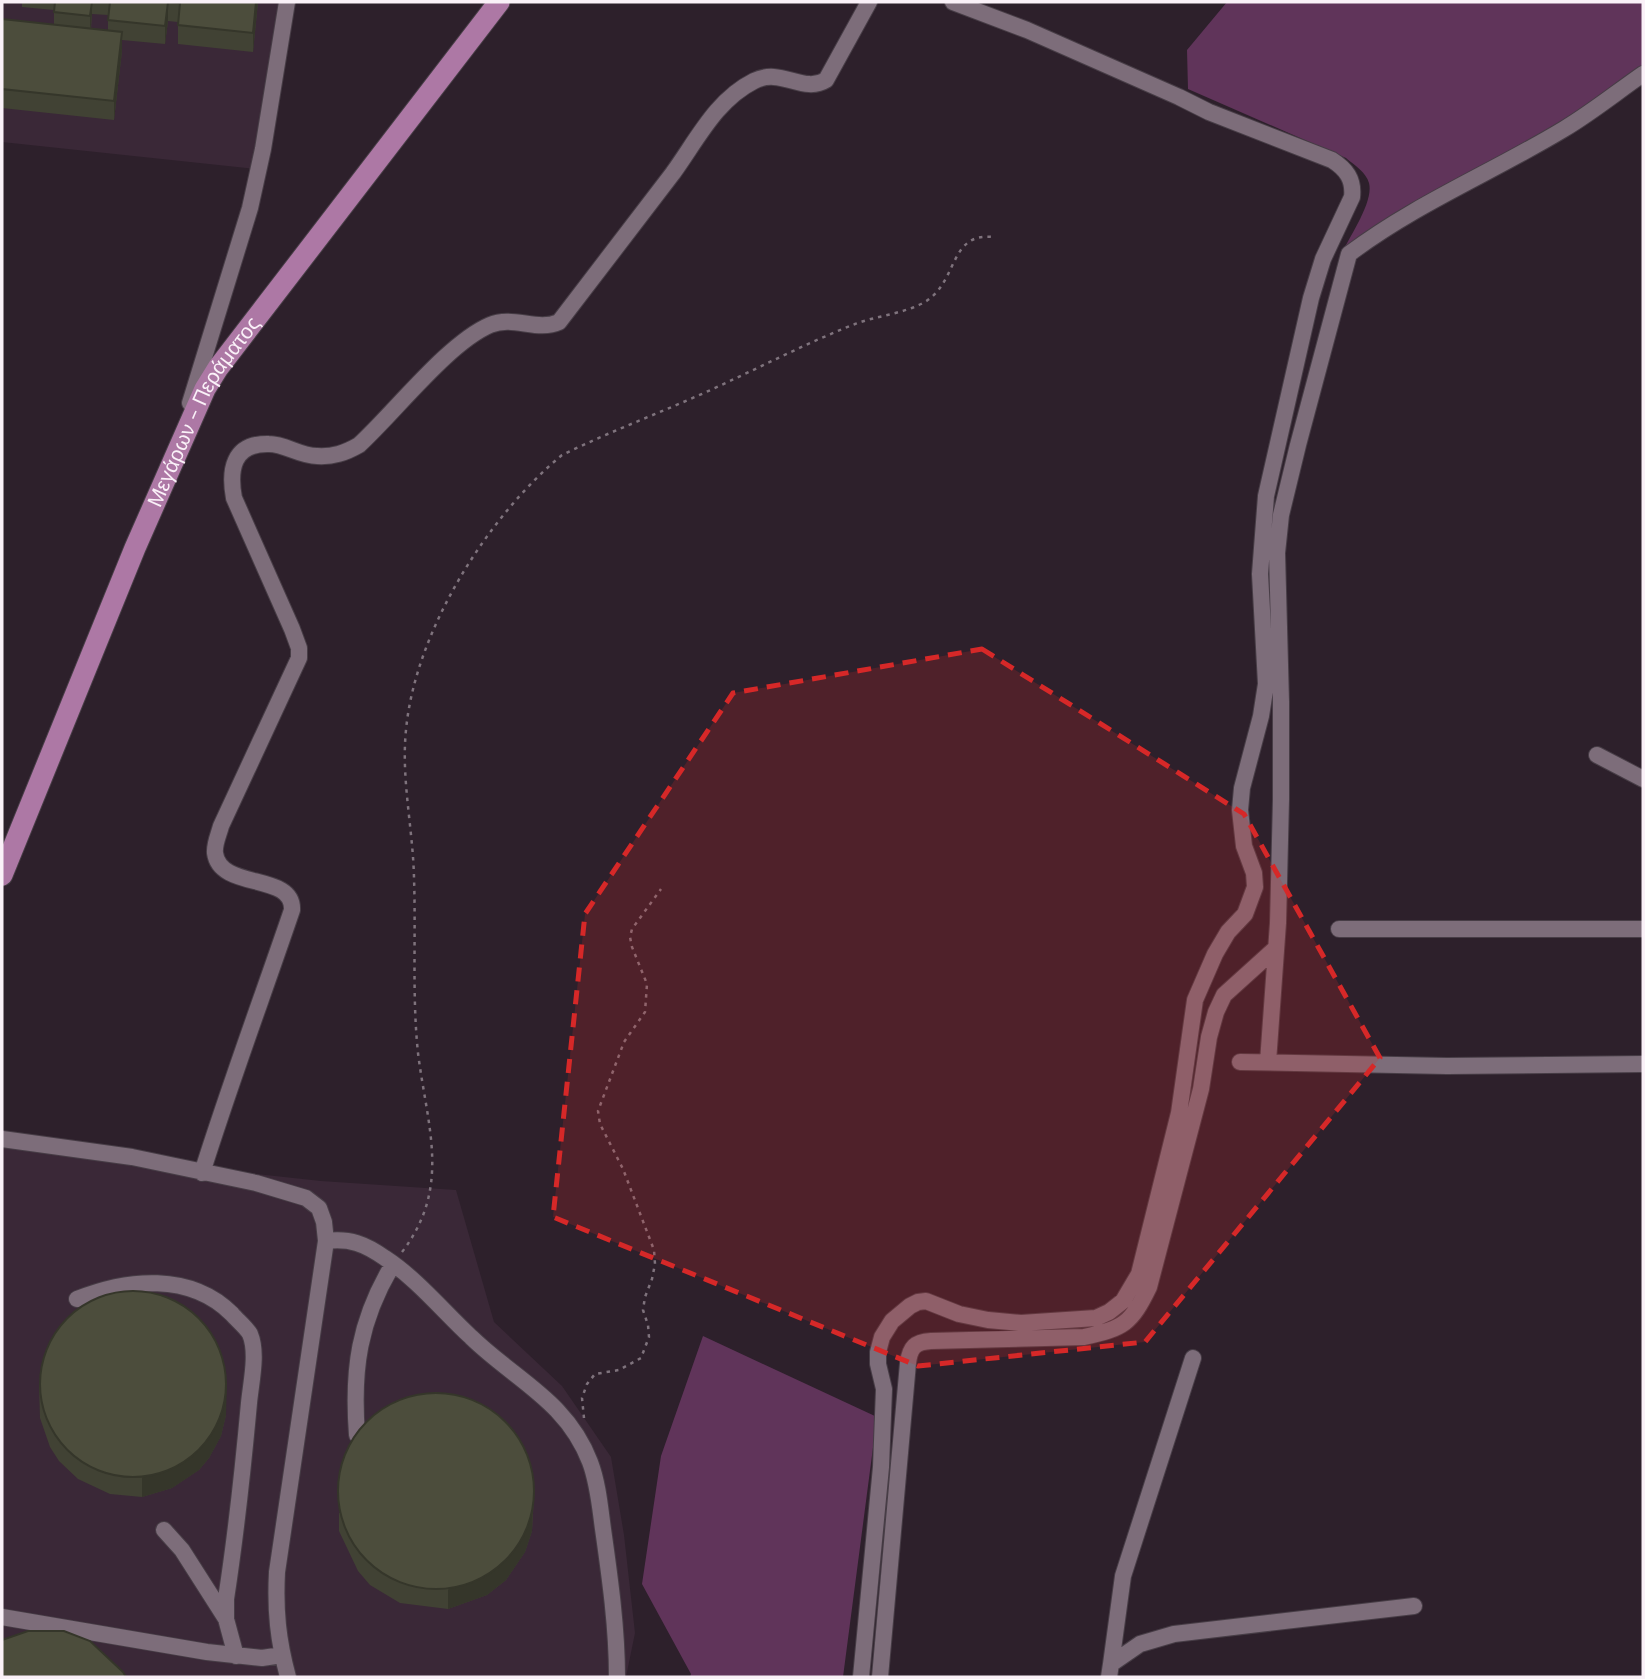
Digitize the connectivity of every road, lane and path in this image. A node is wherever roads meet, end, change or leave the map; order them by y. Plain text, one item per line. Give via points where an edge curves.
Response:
1 (287, 2) edge
2 (499, 2) edge
3 (869, 2) edge
4 (953, 2) edge
5 (1643, 74) edge
6 (993, 237) dead end
7 (177, 450) junction
8 (1597, 755) dead end
9 (1643, 779) edge
10 (2, 875) edge
11 (661, 889) dead end
12 (1339, 929) dead end
13 (1643, 929) edge
14 (1276, 948) junction
15 (1240, 1062) dead end
16 (1268, 1062) junction
17 (1643, 1064) edge
18 (2, 1139) edge
19 (202, 1173) junction
20 (326, 1241) junction
21 (393, 1264) junction
22 (77, 1299) dead end
23 (1193, 1358) dead end
24 (578, 1434) junction
25 (357, 1435) edge
26 (164, 1530) dead end
27 (1414, 1606) dead end
28 (2, 1617) edge
29 (226, 1619) junction
30 (282, 1655) junction
31 (236, 1656) junction
32 (1110, 1671) edge
33 (272, 1677) edge
34 (288, 1677) edge
35 (617, 1677) edge
36 (861, 1677) edge
37 (880, 1677) edge

1 - 7 street via 250,208
2 - 7 main road, Μεγάρων - Περάματος via 218,368
3 - 19 street via 826,80 809,85 765,77 719,109 559,322 544,326 502,321 475,333 347,452 315,456 268,443 244,452 231,468 234,498 292,629 299,658 221,826 215,853 226,871 286,894 292,910
4 - 36 street via 1332,160 1343,167 1353,188 1311,298 1266,496 1259,574 1266,684 1240,810 1255,887 1245,914 1214,954 1195,1000 1179,1113 1139,1274 1123,1301 1096,1318 1021,1323 988,1320 926,1301 892,1321 878,1352 884,1389 881,1467
5 - 14 street via 1565,129 1433,201 1349,254 1282,515 1277,553 1282,702
6 - 21 path via 970,240 930,300 855,324 562,454 524,491 460,578 419,667 406,730 418,1049 433,1174 422,1220
7 - 10 main road, Μεγάρων - Περάματος
8 - 9 street
11 - 24 path via 630,937 647,984 645,1012 624,1042 598,1111 654,1250 655,1264 643,1310 649,1337 641,1358 619,1370 595,1374 587,1384
12 - 13 street
14 - 16 street
14 - 37 street via 1224,995 1216,1012 1201,1089 1149,1287 1137,1312 1125,1324 1084,1337 931,1340 911,1348
15 - 16 street
16 - 17 street
18 - 19 street via 132,1157
19 - 20 street via 306,1198 319,1208
20 - 21 street via 349,1239
20 - 30 street via 277,1572 275,1610
21 - 24 street via 491,1356 564,1415
21 - 25 street via 369,1310 362,1337 355,1382
22 - 29 street via 104,1288 142,1282 180,1286 206,1295 249,1333 253,1353
23 - 32 street via 1123,1576
24 - 35 street via 599,1498
26 - 29 street via 183,1550
27 - 32 street via 1174,1634 1140,1644
28 - 31 street
29 - 31 street
30 - 31 street
30 - 33 street
30 - 34 street

